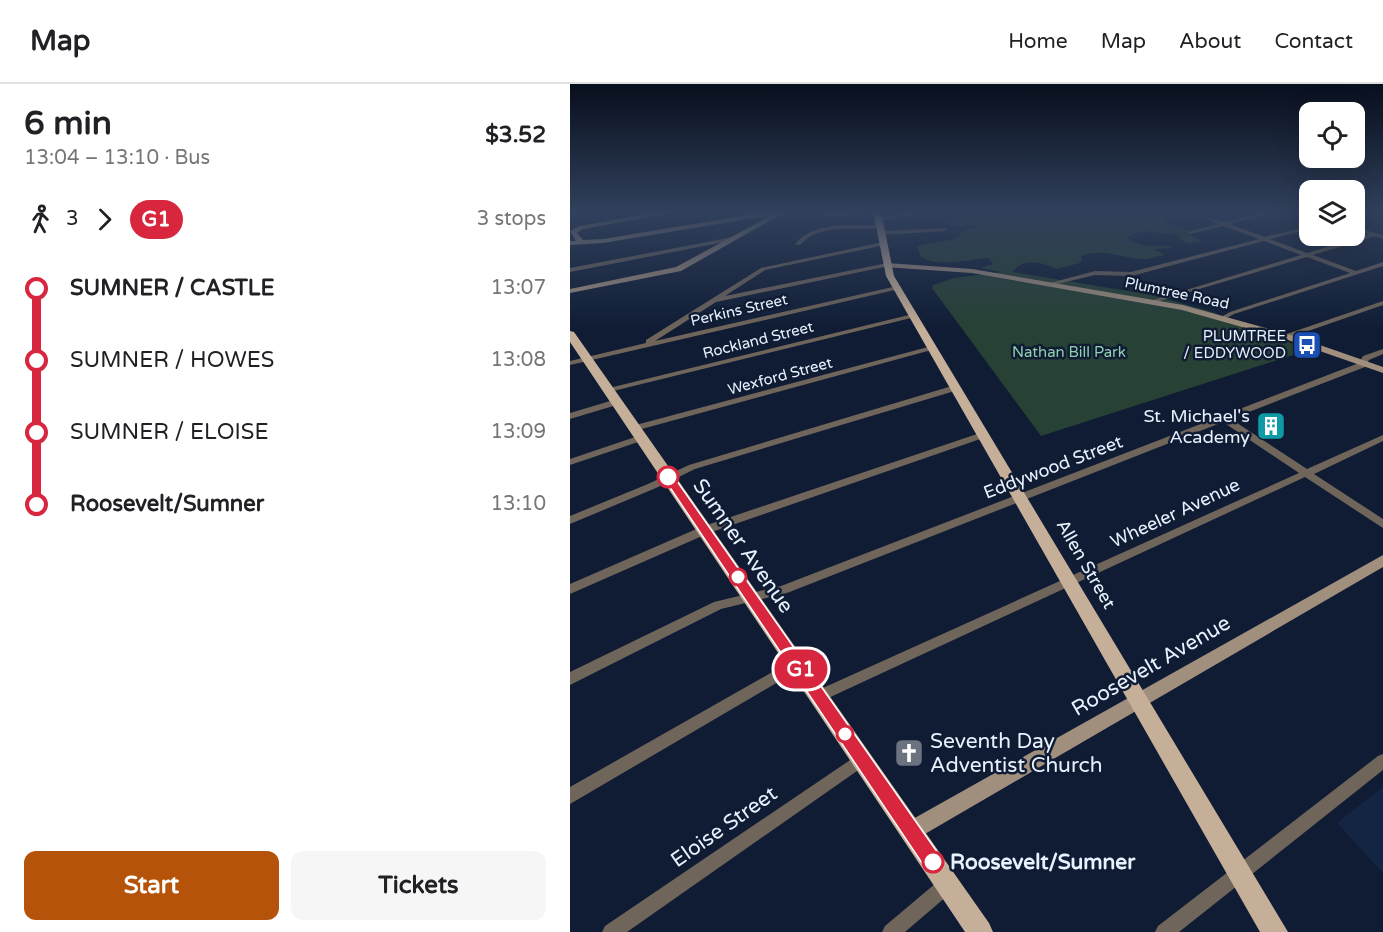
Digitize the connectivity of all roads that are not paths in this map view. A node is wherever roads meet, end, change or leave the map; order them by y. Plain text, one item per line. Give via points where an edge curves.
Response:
1 (668, 251) edge
2 (712, 251) edge
3 (851, 251) edge
4 (884, 251) edge
5 (1220, 251) edge
6 (1295, 251) edge
7 (1324, 251) edge
8 (1307, 255) junction
9 (1093, 263) dead end
10 (1383, 264) edge
11 (887, 265) junction
12 (570, 268) edge
13 (1356, 273) junction
14 (1113, 274) junction
15 (1049, 284) junction
16 (897, 288) junction
17 (570, 291) edge
18 (711, 301) junction
19 (1150, 302) junction
20 (1383, 303) edge
21 (913, 316) junction
22 (1223, 318) junction
23 (1285, 336) junction
24 (572, 341) edge
25 (644, 345) junction
26 (932, 349) junction
27 (1383, 351) edge
28 (579, 361) edge
29 (1365, 363) junction
30 (1383, 370) edge
31 (955, 388) junction
32 (613, 396) junction
33 (570, 416) edge
34 (1224, 419) junction
35 (638, 433) junction
36 (983, 435) junction
37 (1383, 438) edge
38 (570, 462) edge
39 (1306, 473) junction
40 (668, 477) junction
41 (1019, 497) junction
42 (570, 520) edge
43 (1383, 524) edge
44 (705, 530) junction
45 (1383, 560) edge
46 (1069, 583) junction
47 (570, 589) edge
48 (751, 596) junction
49 (797, 664) junction
50 (570, 679) edge
51 (819, 696) junction
52 (1138, 700) junction
53 (862, 759) junction
54 (1383, 761) edge
55 (570, 796) edge
56 (911, 831) junction
57 (1240, 872) junction
58 (948, 884) junction
59 (611, 932) edge
60 (891, 932) edge
61 (980, 932) edge
62 (1164, 932) edge
63 (1275, 932) edge

1 - 12 street
2 - 17 street via 674,271
3 - 18 street via 766,268
4 - 11 main road, Allen Street
5 - 14 street via 1131,274
6 - 8 street
7 - 8 street
8 - 13 street
8 - 19 street
9 - 14 street
10 - 13 street
11 - 15 street, Plumtree Road via 966,270
11 - 16 main road, Allen Street
11 - 18 street
13 - 22 street
14 - 15 street via 1095,273
15 - 19 street, Plumtree Road
16 - 21 main road, Allen Street
16 - 25 street, Perkins Street
18 - 25 street
19 - 22 street, Plumtree Road
20 - 23 street
21 - 26 main road, Allen Street
21 - 32 street, Rockland Street
22 - 23 street, Plumtree Road
23 - 29 street, Plumtree Road
24 - 28 main road, Sumner Avenue
25 - 28 street, Perkins Street
26 - 31 main road, Allen Street
26 - 35 street, Wexford Street
27 - 29 street, Eddywood Street via 1366,358
28 - 32 main road, Sumner Avenue
29 - 30 street, Plumtree Road
29 - 34 street, Eddywood Street
31 - 36 main road, Allen Street
31 - 40 street via 692,466
32 - 33 street, Rockland Street
32 - 35 main road, Sumner Avenue
34 - 39 street
34 - 41 street, Eddywood Street
35 - 38 street, Wexford Street
35 - 40 main road, Sumner Avenue
36 - 41 main road, Allen Street
36 - 44 street
37 - 39 street, Wheeler Avenue
39 - 43 street
39 - 46 street, Wheeler Avenue
40 - 42 street
40 - 44 main road, Sumner Avenue
41 - 46 main road, Allen Street
41 - 48 street, Eddywood Street via 783,590
44 - 47 street
44 - 48 main road, Sumner Avenue
45 - 52 street, Roosevelt Avenue
46 - 51 street, Wheeler Avenue
46 - 52 main road, Allen Street
48 - 49 main road, Sumner Avenue
48 - 50 street, Eddywood Street via 718,605
49 - 51 main road, Sumner Avenue
49 - 55 street
51 - 53 main road, Sumner Avenue
52 - 56 street, Roosevelt Avenue
52 - 57 main road, Allen Street
53 - 56 main road, Sumner Avenue
53 - 59 street, Eloise Street
54 - 57 street
56 - 58 main road, Sumner Avenue
57 - 62 street
57 - 63 main road, Allen Street
58 - 60 street
58 - 61 main road, Sumner Avenue

